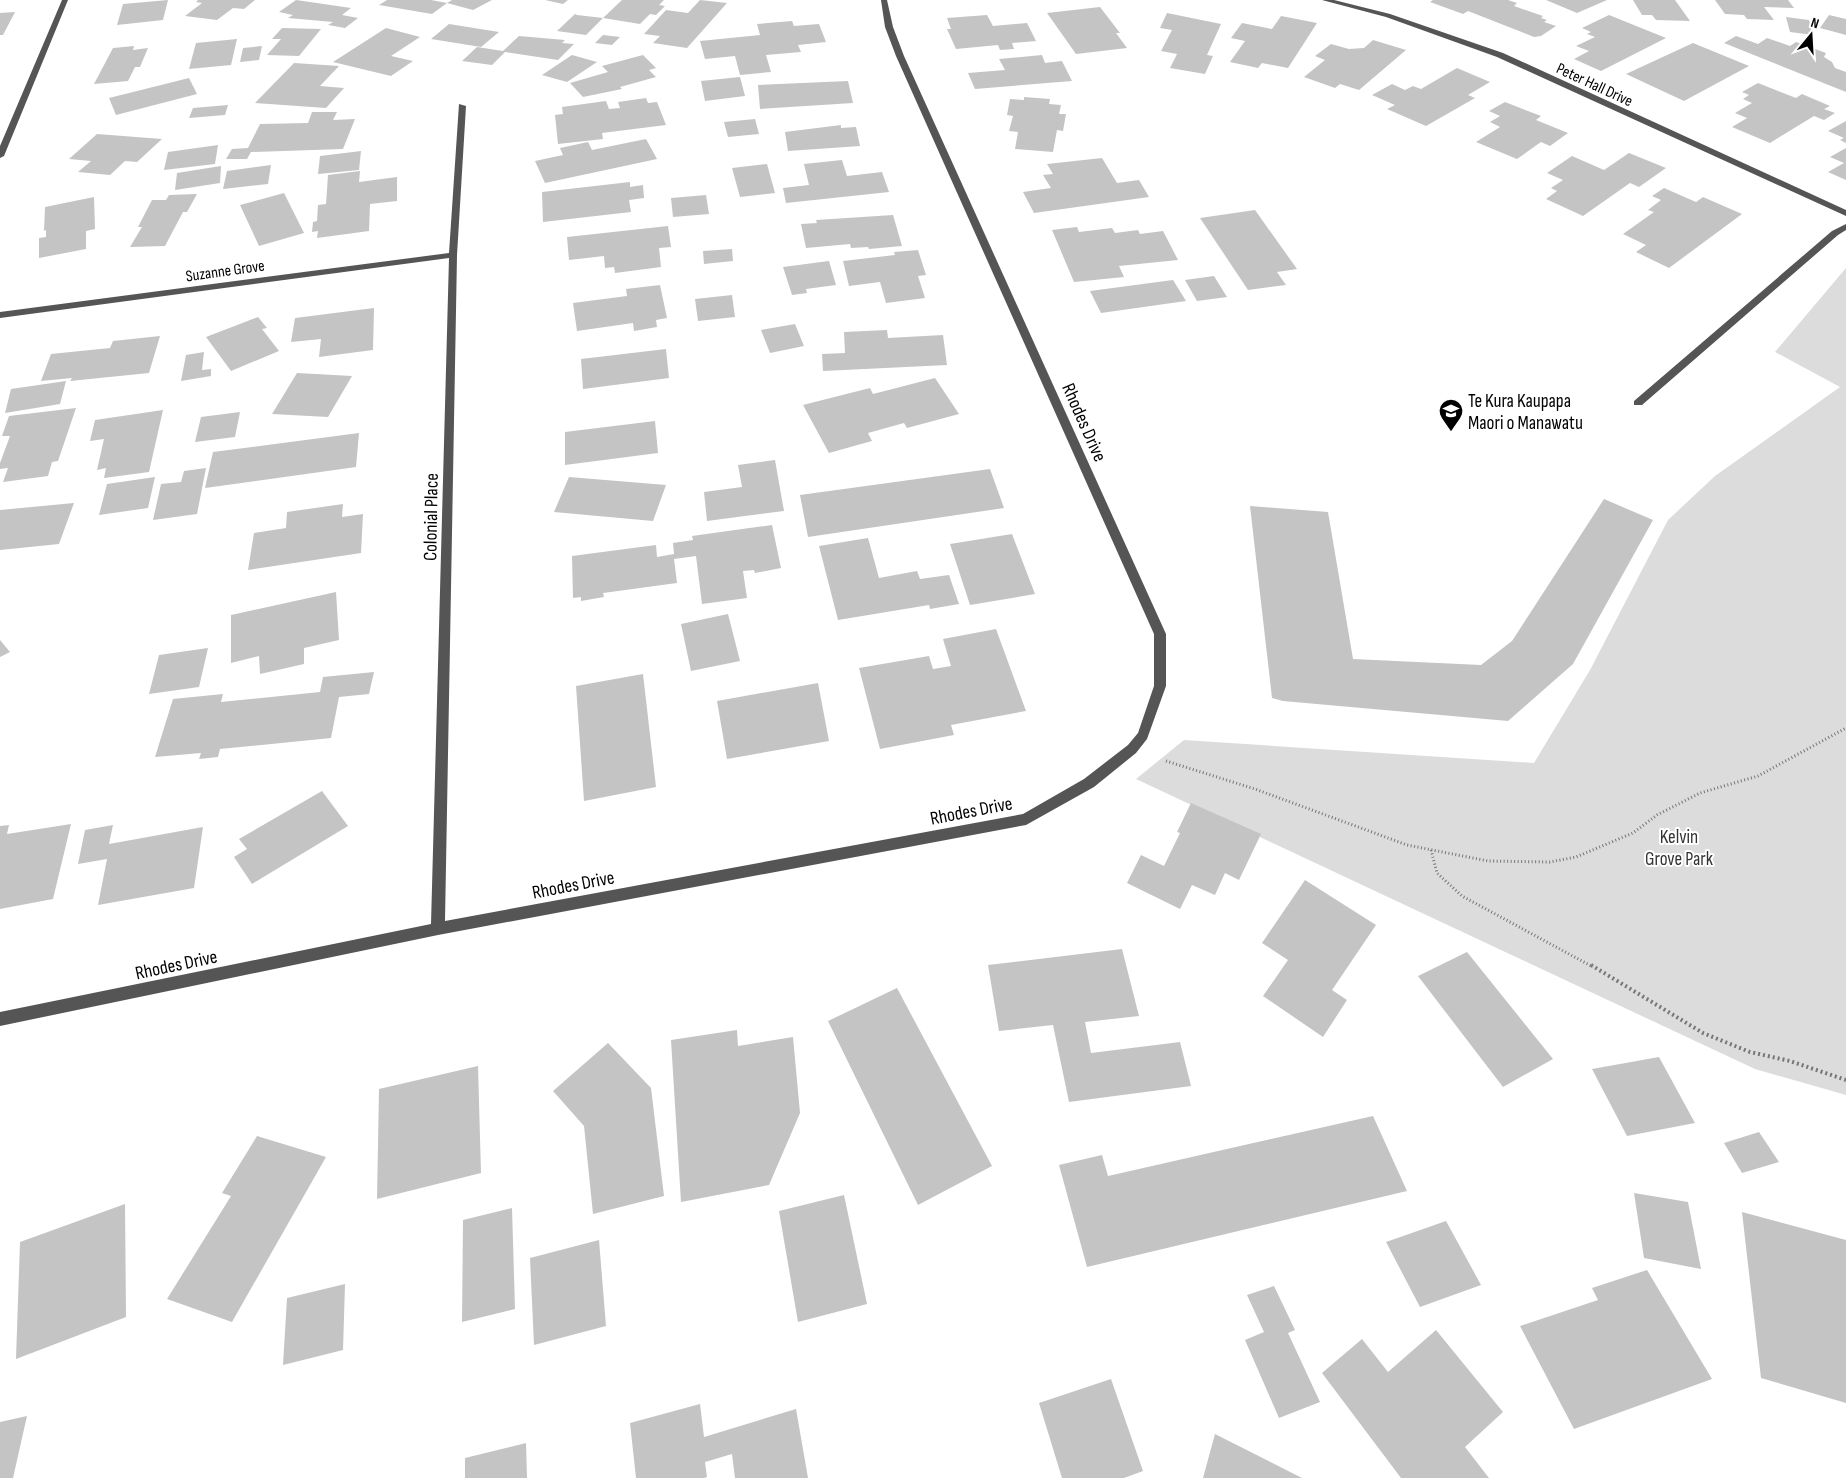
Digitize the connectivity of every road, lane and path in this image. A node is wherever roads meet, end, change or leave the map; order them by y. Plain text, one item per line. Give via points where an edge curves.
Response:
1 (64, 0) edge
2 (884, 0) edge
3 (1325, 0) edge
4 (1366, 0) edge
5 (1355, 6) junction
6 (462, 106) dead end
7 (0, 156) edge
8 (1846, 214) edge
9 (1846, 227) edge
10 (453, 255) junction
11 (0, 315) edge
12 (1638, 402) dead end
13 (1846, 728) edge
14 (1132, 749) junction
15 (1430, 850) junction
16 (438, 929) junction
17 (0, 1019) edge
18 (1846, 1080) edge

1 - 7 street
2 - 14 street, Rhodes Drive via 889,27 900,56 1160,634 1160,686 1143,734
3 - 5 street, Peter Hall Drive
4 - 5 street
5 - 8 street, Peter Hall Drive via 1500,55
6 - 10 street, Colonial Place
9 - 12 street
10 - 11 street, Suzanne Grove
10 - 16 street, Colonial Place
13 - 15 path via 1758,776 1700,793 1657,815 1633,833 1576,857 1550,862 1488,861
14 - 15 path via 1255,789 1407,845
14 - 16 street, Rhodes Drive via 1089,783 1026,818
15 - 18 path via 1437,873 1462,896 1620,981 1703,1033 1750,1052
16 - 17 street, Rhodes Drive

